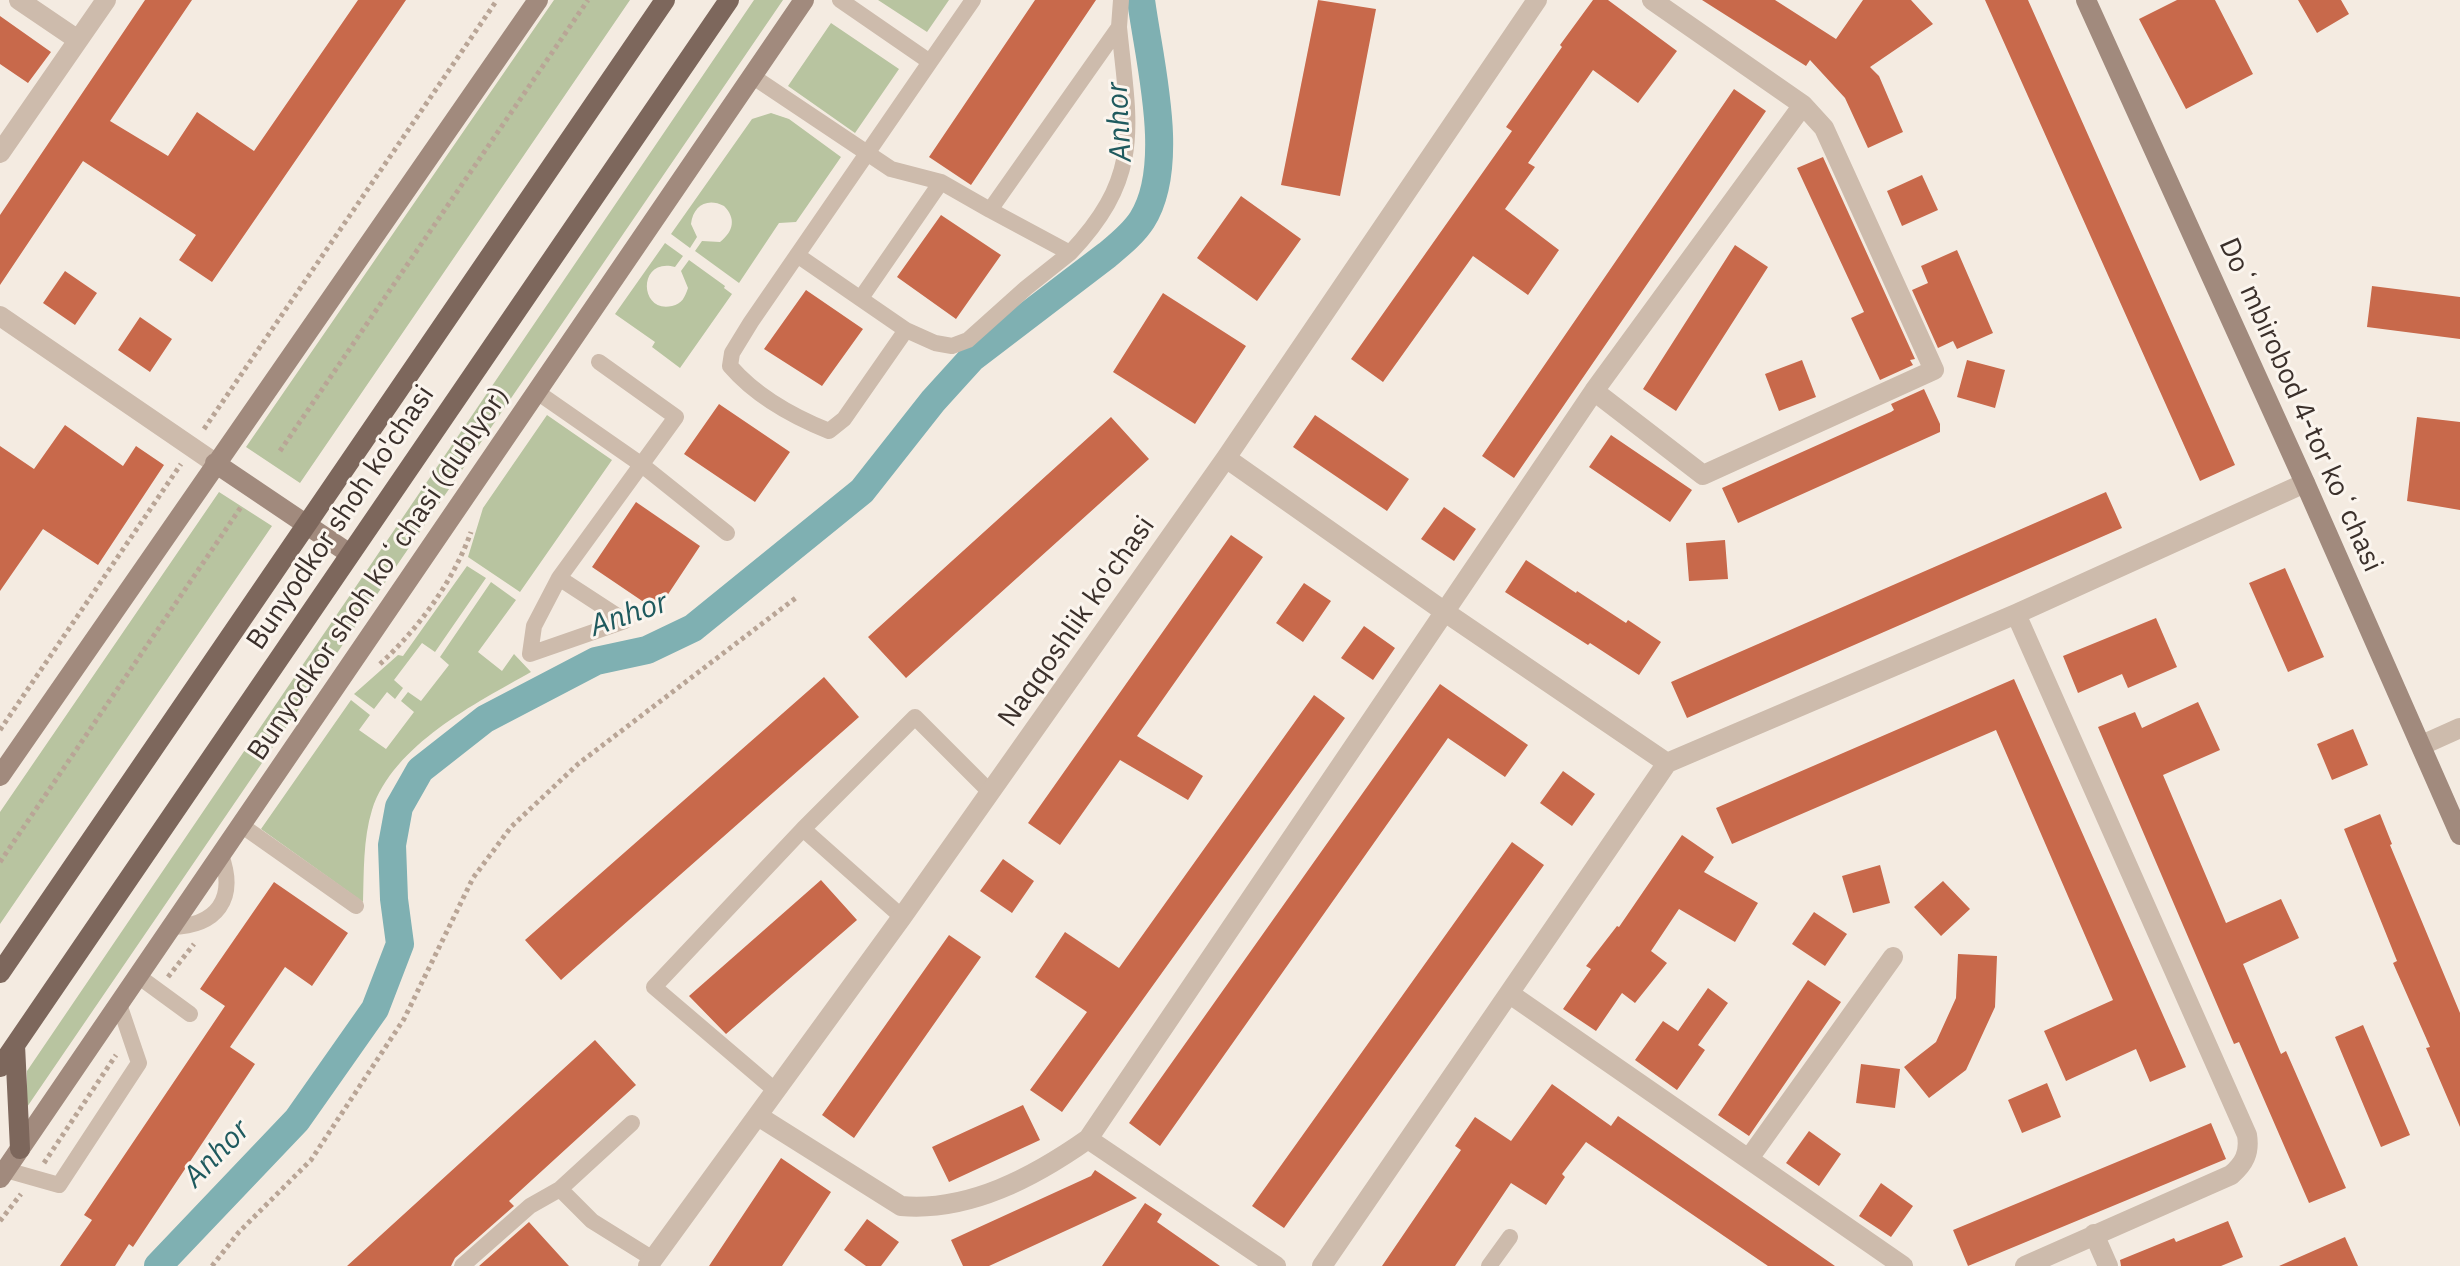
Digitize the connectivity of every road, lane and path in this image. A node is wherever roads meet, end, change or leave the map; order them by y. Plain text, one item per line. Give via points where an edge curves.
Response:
1 (19, 0) edge
2 (106, 0) edge
3 (497, 0) edge
4 (538, 0) edge
5 (588, 0) edge
6 (665, 0) edge
7 (729, 0) edge
8 (804, 0) edge
9 (840, 0) edge
10 (973, 0) edge
11 (1121, 0) edge
12 (1537, 0) edge
13 (1652, 0) edge
14 (2086, 0) edge
15 (1119, 27) junction
16 (78, 40) junction
17 (930, 62) junction
18 (752, 76) junction
19 (1803, 105) junction
20 (866, 152) junction
21 (0, 153) edge
22 (941, 182) junction
23 (990, 210) junction
24 (1070, 253) junction
25 (797, 255) junction
26 (861, 298) junction
27 (0, 316) edge
28 (906, 330) junction
29 (599, 362) dead end
30 (1594, 391) junction
31 (537, 392) junction
32 (192, 447) junction
33 (280, 451) dead end
34 (1226, 458) junction
35 (215, 463) junction
36 (642, 465) junction
37 (2305, 483) junction
38 (242, 507) dead end
39 (306, 524) junction
40 (727, 533) dead end
41 (350, 554) junction
42 (559, 578) junction
43 (797, 597) dead end
44 (1445, 612) junction
45 (2016, 614) junction
46 (2460, 728) edge
47 (0, 730) edge
48 (2422, 745) junction
49 (1667, 763) junction
50 (0, 776) edge
51 (991, 793) junction
52 (241, 825) junction
53 (803, 829) junction
54 (2460, 835) edge
55 (0, 862) edge
56 (356, 906) dead end
57 (902, 917) junction
58 (1893, 957) dead end
59 (0, 973) edge
60 (138, 976) junction
61 (1510, 994) junction
62 (119, 1004) junction
63 (190, 1014) dead end
64 (15, 1045) junction
65 (0, 1067) edge
66 (776, 1091) junction
67 (758, 1116) junction
68 (632, 1123) dead end
69 (1088, 1139) junction
70 (20, 1149) junction
71 (1750, 1157) junction
72 (3, 1174) edge
73 (560, 1189) junction
74 (2094, 1234) junction
75 (1510, 1237) dead end
76 (651, 1263) edge
77 (1326, 1265) edge
78 (212, 1266) edge
79 (462, 1266) edge
80 (1276, 1266) edge
81 (1489, 1266) edge
82 (1903, 1266) edge
83 (2025, 1266) edge
84 (2108, 1266) edge

1 - 16 street
2 - 16 street
3 - 32 path
4 - 35 street
5 - 33 path
6 - 39 main road, Bunyodkor shoh ko'chasi
7 - 41 main road, Bunyodkor shoh ko'chasi
8 - 18 street, Bunyodkor shoh koʻchasi (dublyor)
9 - 17 lane
10 - 17 lane
11 - 15 lane
12 - 34 street, Naqqoshlik ko'chasi
13 - 19 street
14 - 37 street, Doʻmbirobod 4-tor koʻchasi
15 - 23 lane
15 - 24 lane via 1129,125 1123,168 1106,209
16 - 21 street
17 - 20 lane
18 - 20 lane
18 - 31 street, Bunyodkor shoh koʻchasi (dublyor)
19 - 30 street
19 - 30 street via 1824,128 1934,370 1703,475
20 - 22 lane via 891,169
20 - 25 lane
22 - 23 lane
22 - 26 lane
23 - 24 lane
24 - 28 lane via 968,340 952,346
25 - 26 lane
25 - 28 lane via 732,353 730,366 741,379 800,419 829,431 844,419
26 - 28 lane
27 - 32 street
29 - 36 lane via 676,417
30 - 44 street
31 - 36 lane
31 - 52 street, Bunyodkor shoh koʻchasi (dublyor)
32 - 35 street
32 - 47 path
34 - 44 street
34 - 51 street, Naqqoshlik ko'chasi
35 - 39 street
35 - 50 street
36 - 40 lane
36 - 42 lane
37 - 45 street
37 - 48 street, Doʻmbirobod 4-tor koʻchasi
38 - 55 path
39 - 41 street
39 - 59 main road, Bunyodkor shoh ko'chasi
41 - 64 main road, Bunyodkor shoh ko'chasi
42 - 42 lane via 625,621 530,654 534,626
43 - 78 path via 578,764 511,827 473,878 404,1019 311,1160
44 - 49 street
44 - 69 street
45 - 49 street
45 - 74 street via 2249,1146 2241,1167 2231,1175
46 - 48 street
48 - 54 street, Doʻmbirobod 4-tor koʻchasi
49 - 61 street
51 - 53 lane via 915,717
51 - 57 street, Naqqoshlik ko'chasi
52 - 56 lane
52 - 60 street, Bunyodkor shoh koʻchasi (dublyor)
53 - 57 lane
53 - 66 lane via 654,987
57 - 66 street, Naqqoshlik ko'chasi
58 - 71 street
60 - 62 street, Bunyodkor shoh koʻchasi (dublyor)
60 - 63 lane
61 - 71 street
61 - 77 street
62 - 70 street, Bunyodkor shoh koʻchasi (dublyor)
62 - 72 lane via 139,1063 59,1185
64 - 65 main road, Bunyodkor shoh ko'chasi
64 - 70 main road
66 - 67 street, Naqqoshlik ko'chasi
67 - 69 street via 901,1206 923,1208 1023,1180
67 - 76 street, Naqqoshlik ko'chasi
68 - 73 lane
69 - 80 street
70 - 72 street, Bunyodkor shoh koʻchasi (dublyor)
71 - 82 street
73 - 76 lane via 592,1221
73 - 79 lane via 530,1206
74 - 83 street
74 - 84 street
75 - 81 lane

